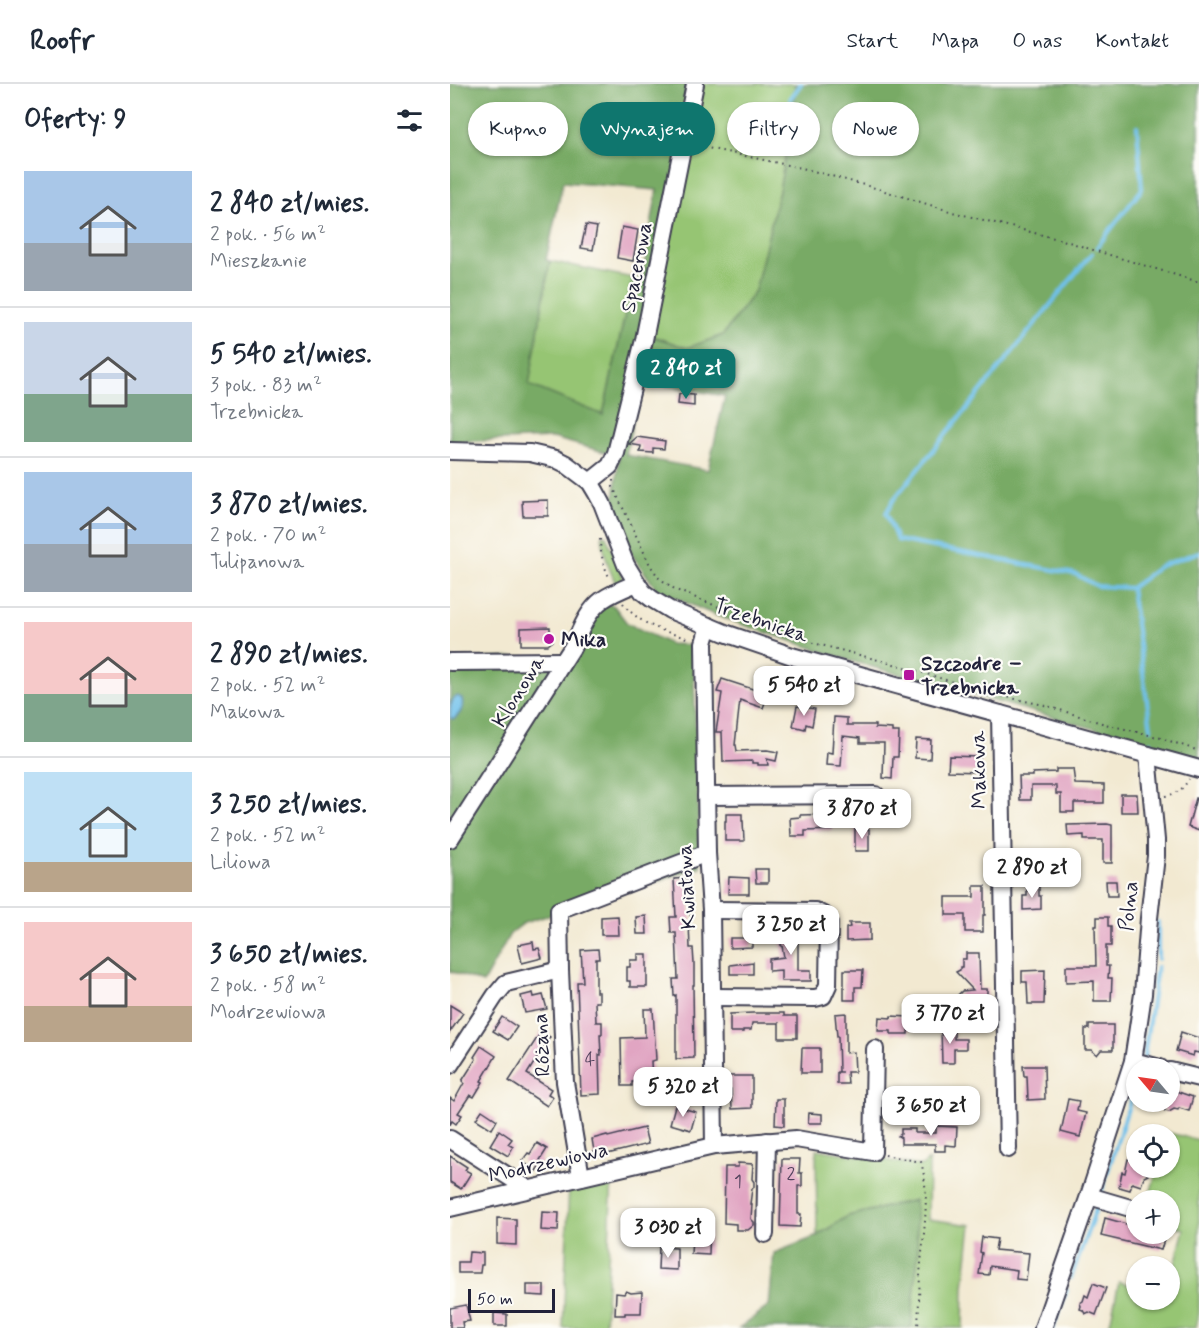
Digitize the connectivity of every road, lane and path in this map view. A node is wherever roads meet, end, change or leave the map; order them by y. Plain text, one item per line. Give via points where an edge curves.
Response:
1 (695, 84) edge
2 (691, 102) edge
3 (715, 149) edge
4 (680, 156) edge
5 (1199, 282) edge
6 (450, 451) edge
7 (612, 475) dead end
8 (590, 482) junction
9 (599, 531) dead end
10 (637, 583) junction
11 (617, 592) junction
12 (709, 626) junction
13 (704, 643) junction
14 (563, 661) junction
15 (450, 662) edge
16 (1000, 714) junction
17 (1199, 751) edge
18 (1148, 755) junction
19 (1196, 768) edge
20 (876, 795) dead end
21 (706, 796) junction
22 (1152, 797) junction
23 (450, 839) edge
24 (707, 853) junction
25 (711, 910) junction
26 (560, 970) junction
27 (712, 997) junction
28 (875, 1049) dead end
29 (1133, 1058) edge
30 (450, 1065) edge
31 (1180, 1073) edge
32 (1199, 1078) edge
33 (1126, 1082) edge
34 (450, 1139) edge
35 (767, 1141) junction
36 (714, 1146) junction
37 (1008, 1149) dead end
38 (873, 1152) junction
39 (581, 1177) junction
40 (528, 1189) junction
41 (1089, 1196) junction
42 (1126, 1207) edge
43 (450, 1208) edge
44 (765, 1234) dead end
45 (918, 1328) edge
46 (1043, 1328) edge

1 - 2 street, Spacerowa
3 - 5 path via 806,169
4 - 8 street, Spacerowa via 644,340 616,453 610,466
6 - 8 street, Trzebnicka via 545,456 566,464
7 - 17 path via 613,487 650,565 659,578 676,590 802,640
8 - 10 street, Trzebnicka
9 - 11 path via 606,571
10 - 11 street, Klonowa
10 - 12 street, Trzebnicka via 660,605
11 - 13 path via 630,613 649,625
11 - 14 street, Klonowa via 591,612
12 - 13 street, Kwiatowa
12 - 16 street, Trzebnicka via 795,657
13 - 21 street, Kwiatowa
14 - 15 street
14 - 23 street, Klonowa
16 - 18 street, Trzebnicka
16 - 37 street, Makowa
18 - 19 street, Trzebnicka
18 - 22 street, Polna
19 - 22 path via 1176,793
20 - 21 street
21 - 24 street, Kwiatowa
22 - 29 street, Polna via 1156,856
24 - 25 street, Kwiatowa
24 - 26 street, Różana via 560,910
25 - 27 street, Kwiatowa
25 - 27 street via 816,911 829,923 828,985 823,996
26 - 30 street via 506,983
26 - 39 street, Różana via 564,1082
27 - 36 street, Kwiatowa
28 - 38 street
31 - 32 street
33 - 41 street, Polna
34 - 40 street
35 - 36 street, Modrzewiowa
35 - 38 street, Modrzewiowa via 796,1139
35 - 44 street
36 - 39 street, Modrzewiowa
38 - 45 path via 921,1162 924,1172 926,1214
39 - 40 street, Modrzewiowa
40 - 43 street, Modrzewiowa
41 - 42 street
41 - 46 street, Polna

